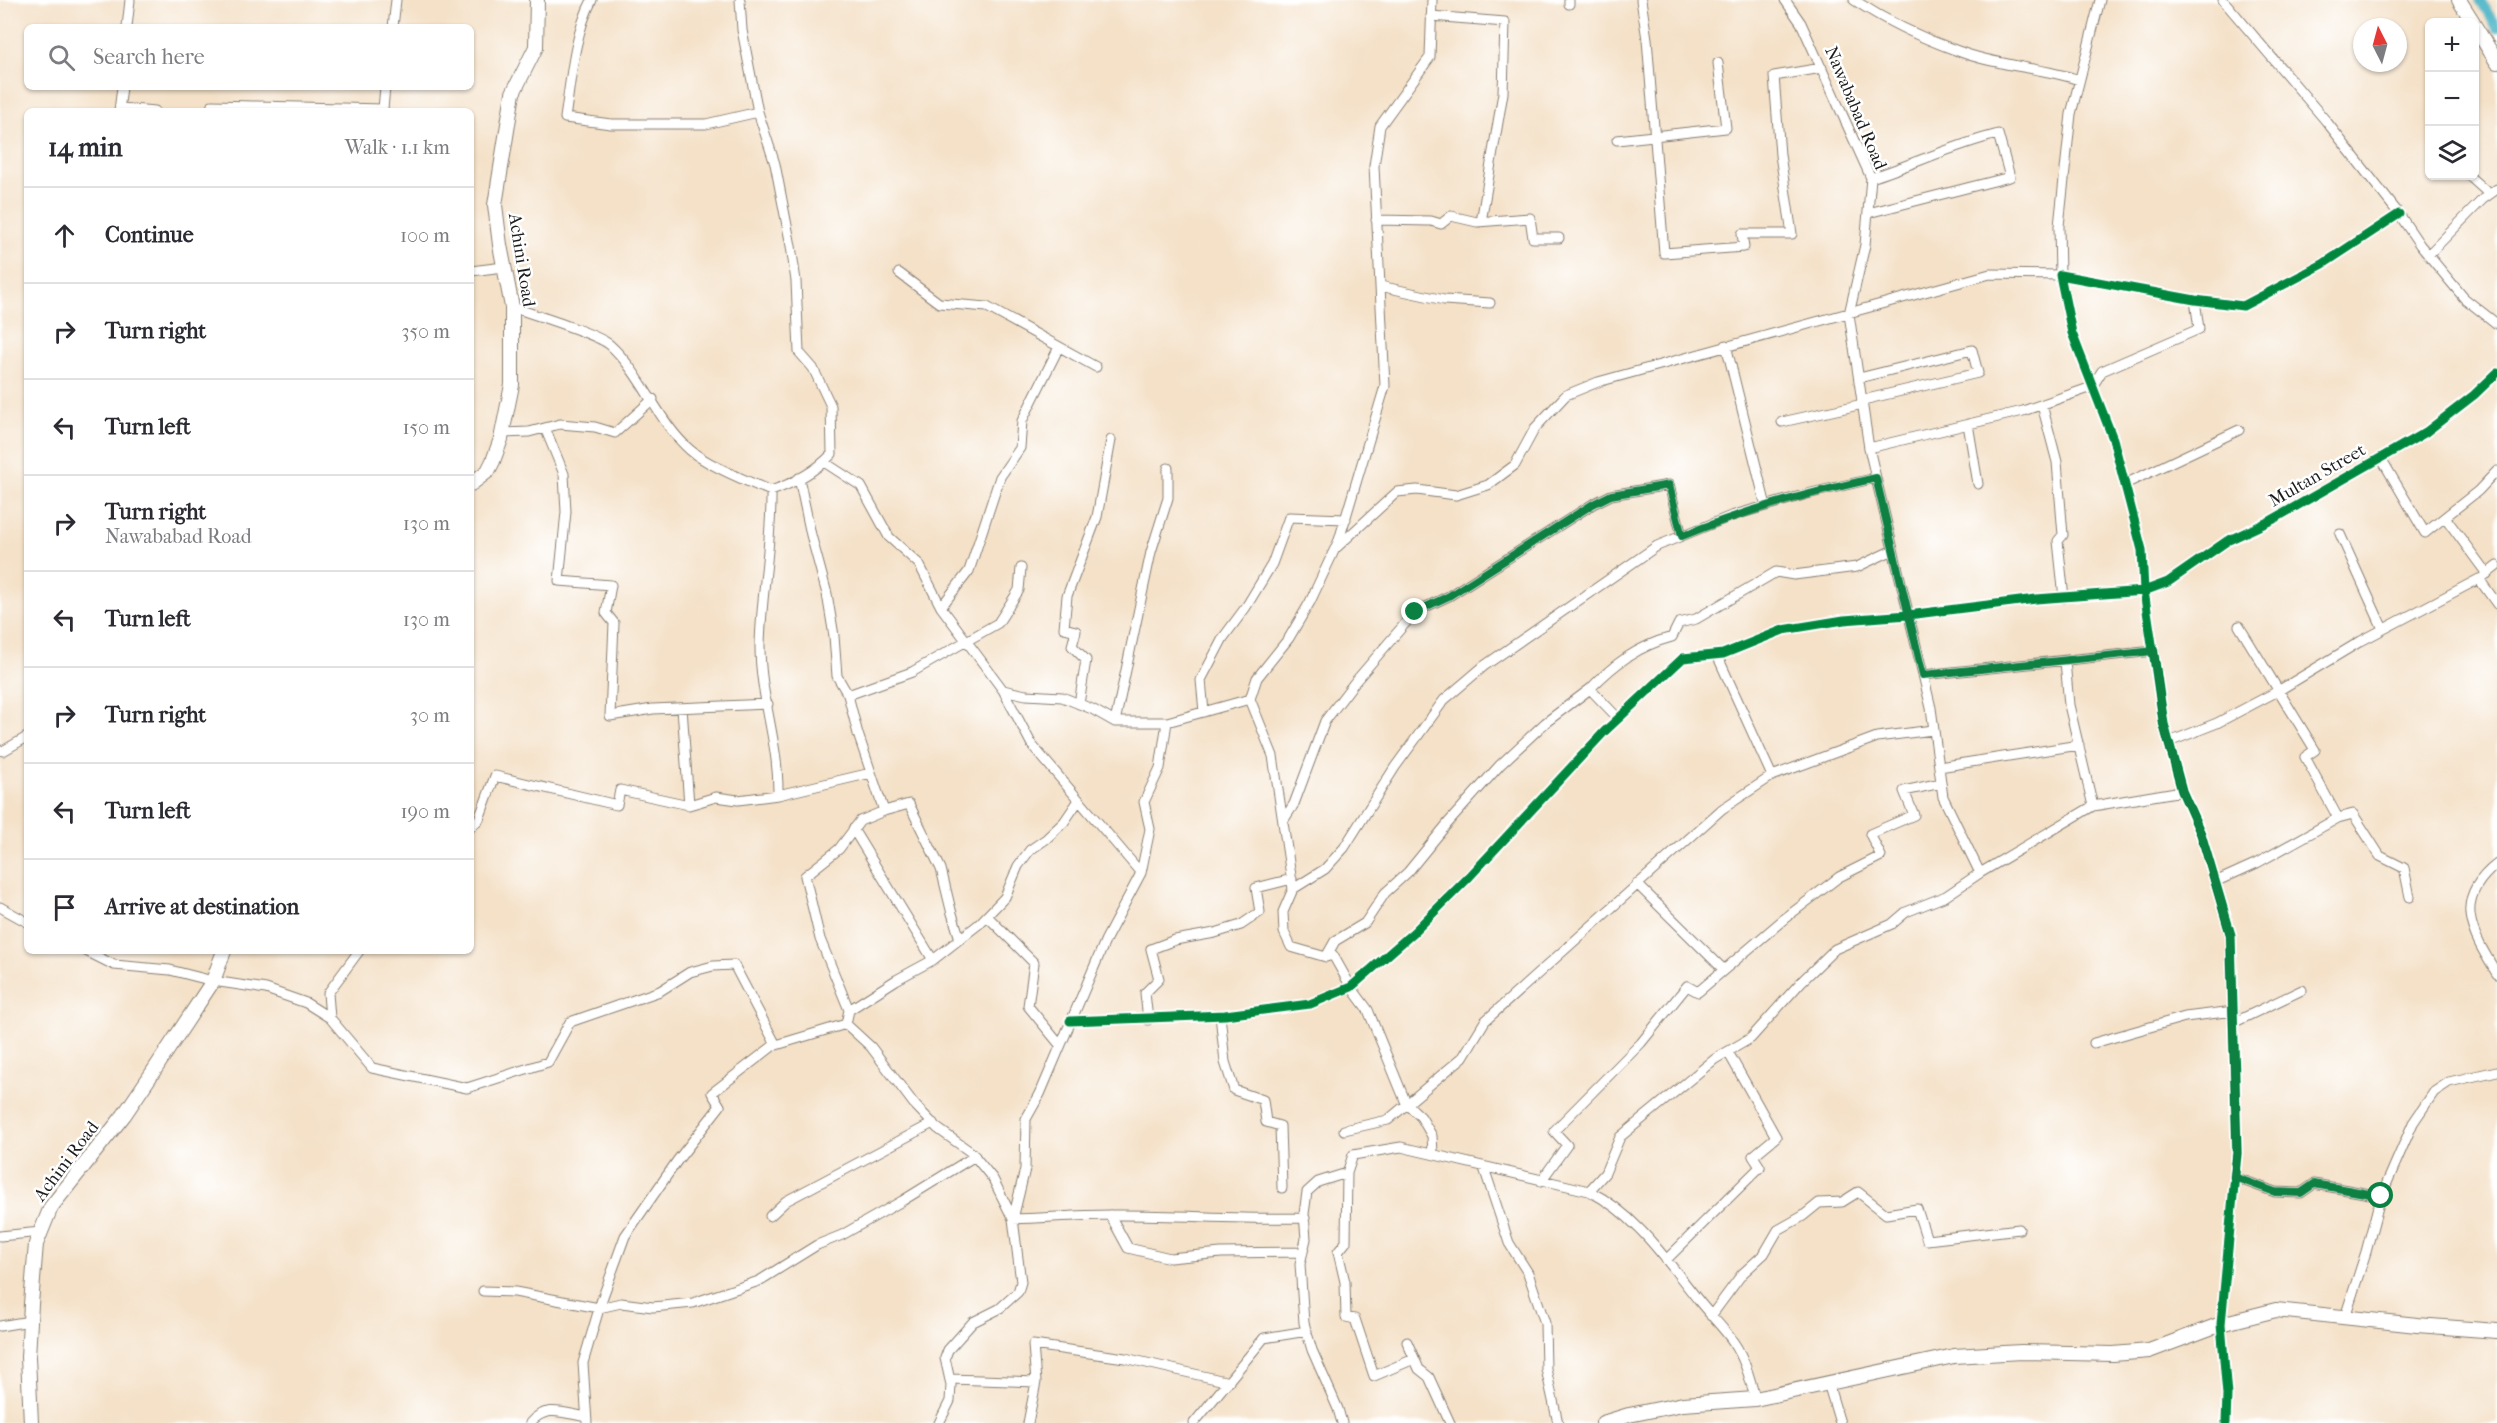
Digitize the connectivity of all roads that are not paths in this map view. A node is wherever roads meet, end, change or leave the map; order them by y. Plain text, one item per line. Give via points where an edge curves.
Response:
1 (130, 0) edge
2 (396, 0) edge
3 (537, 0) edge
4 (592, 0) edge
5 (740, 0) edge
6 (1432, 0) edge
7 (1641, 0) edge
8 (1785, 0) edge
9 (1854, 0) edge
10 (2100, 0) edge
11 (2223, 0) edge
12 (2459, 0) edge
13 (1431, 16) junction
14 (2470, 18) edge
15 (127, 24) edge
16 (393, 24) edge
17 (2479, 32) edge
18 (2497, 62) edge
19 (1718, 63) dead end
20 (1822, 68) junction
21 (2079, 80) junction
22 (122, 90) edge
23 (385, 90) edge
24 (119, 108) edge
25 (211, 108) edge
26 (315, 108) edge
27 (383, 108) edge
28 (758, 112) junction
29 (1654, 137) junction
30 (1617, 140) dead end
31 (1871, 178) junction
32 (2475, 180) edge
33 (2493, 191) edge
34 (1868, 213) junction
35 (2399, 214) junction
36 (1376, 220) junction
37 (1481, 222) junction
38 (1559, 238) dead end
39 (2428, 255) junction
40 (504, 267) junction
41 (474, 271) edge
42 (899, 273) dead end
43 (2060, 276) junction
44 (1380, 286) junction
45 (2194, 300) junction
46 (1490, 303) dead end
47 (513, 307) junction
48 (1849, 314) junction
49 (2497, 324) edge
50 (1725, 345) junction
51 (1059, 347) junction
52 (1096, 368) dead end
53 (2497, 373) edge
54 (1859, 378) junction
55 (2092, 387) junction
56 (653, 399) junction
57 (1863, 402) junction
58 (2042, 405) junction
59 (1782, 422) dead end
60 (1968, 424) junction
61 (545, 428) junction
62 (2239, 430) dead end
63 (502, 433) junction
64 (1111, 440) dead end
65 (1869, 448) junction
66 (2381, 458) junction
67 (824, 462) junction
68 (1168, 468) dead end
69 (2497, 471) edge
70 (799, 478) junction
71 (1876, 478) junction
72 (474, 482) edge
73 (1977, 484) dead end
74 (2125, 484) junction
75 (771, 491) junction
76 (1766, 506) junction
77 (2445, 517) junction
78 (1346, 519) junction
79 (2340, 534) dead end
80 (1682, 536) junction
81 (1335, 549) junction
82 (1893, 550) junction
83 (2497, 566) edge
84 (1021, 568) dead end
85 (2483, 576) junction
86 (2144, 591) junction
87 (2064, 598) junction
88 (2497, 604) edge
89 (941, 607) junction
90 (1908, 615) junction
91 (2239, 626) dead end
92 (2384, 629) junction
93 (966, 643) junction
94 (2154, 651) junction
95 (1717, 655) junction
96 (2065, 661) junction
97 (1923, 675) junction
98 (1590, 689) junction
99 (1003, 690) junction
100 (2278, 691) junction
101 (848, 695) junction
102 (1250, 699) junction
103 (768, 704) junction
104 (1079, 704) junction
105 (682, 708) junction
106 (1204, 712) junction
107 (1618, 718) junction
108 (1115, 722) junction
109 (1167, 722) junction
110 (1934, 730) junction
111 (24, 739) edge
112 (2169, 742) junction
113 (2079, 745) junction
114 (0, 750) edge
115 (1939, 767) junction
116 (871, 773) junction
117 (1772, 776) junction
118 (1941, 783) junction
119 (2182, 791) junction
120 (778, 795) junction
121 (1079, 800) junction
122 (689, 805) junction
123 (2093, 806) junction
124 (885, 811) junction
125 (2338, 818) junction
126 (1283, 820) junction
127 (474, 824) edge
128 (853, 829) junction
129 (2497, 864) edge
130 (1141, 873) junction
131 (1980, 873) junction
132 (2215, 882) junction
133 (1293, 884) junction
134 (1637, 884) junction
135 (2410, 897) dead end
136 (0, 907) edge
137 (987, 916) junction
138 (24, 920) edge
139 (960, 939) junction
140 (92, 954) edge
141 (223, 954) edge
142 (356, 954) edge
143 (1326, 957) junction
144 (933, 960) junction
145 (1724, 970) junction
146 (2497, 974) edge
147 (213, 981) junction
148 (1351, 987) junction
149 (2302, 990) dead end
150 (849, 1010) junction
151 (2234, 1011) junction
152 (1220, 1015) junction
153 (330, 1018) junction
154 (1148, 1020) junction
155 (1070, 1021) junction
156 (2235, 1022) junction
157 (846, 1024) junction
158 (2094, 1043) dead end
159 (1060, 1045) junction
160 (776, 1046) junction
161 (1728, 1052) junction
162 (2497, 1071) edge
163 (1406, 1104) junction
164 (933, 1124) junction
165 (1344, 1130) dead end
166 (1433, 1153) junction
167 (975, 1156) junction
168 (1484, 1168) junction
169 (1347, 1173) junction
170 (2234, 1177) junction
171 (1541, 1181) junction
172 (1282, 1188) dead end
173 (1589, 1191) junction
174 (2381, 1196) junction
175 (1110, 1215) junction
176 (770, 1216) dead end
177 (1305, 1218) junction
178 (1013, 1219) junction
179 (2019, 1229) dead end
180 (41, 1232) junction
181 (0, 1236) edge
182 (1303, 1252) junction
183 (1666, 1260) junction
184 (483, 1291) dead end
185 (599, 1308) junction
186 (1711, 1316) junction
187 (2345, 1317) junction
188 (30, 1321) junction
189 (2222, 1324) junction
190 (0, 1326) edge
191 (1307, 1331) junction
192 (2497, 1331) edge
193 (1407, 1342) dead end
194 (1414, 1359) junction
195 (950, 1379) junction
196 (1036, 1382) junction
197 (1229, 1382) junction
198 (1828, 1383) junction
199 (1755, 1399) junction
200 (586, 1420) edge
201 (31, 1423) edge
202 (530, 1423) edge
203 (939, 1423) edge
204 (1028, 1423) edge
205 (1194, 1423) edge
206 (1342, 1423) edge
207 (1450, 1423) edge
208 (1558, 1423) edge
209 (1603, 1423) edge
210 (1840, 1423) edge
211 (2226, 1423) edge

1 - 15 street
2 - 16 street
3 - 40 main road, Achini Road via 536,47 513,93 495,205
4 - 28 street via 574,61 565,117 611,124 706,124
5 - 28 street
6 - 13 street
7 - 29 street
8 - 20 street, Nawababad Road via 1801,23
9 - 21 street via 1887,21 1958,51
10 - 21 street
11 - 35 street
12 - 14 main road
13 - 36 street via 1430,57 1380,126 1374,166
13 - 37 street via 1505,22 1503,93
17 - 18 main road
19 - 29 street via 1726,128
20 - 29 street via 1774,76 1792,234 1742,234 1744,248 1664,253
20 - 31 street, Nawababad Road
21 - 43 street via 2070,114
22 - 24 street
23 - 27 street
25 - 26 street
28 - 67 street via 775,164 791,246 799,352 813,368 831,406 832,454
29 - 30 street
31 - 34 street, Nawababad Road
31 - 34 street via 1957,145 1998,134 2010,177
32 - 33 street
33 - 39 street
34 - 48 street, Nawababad Road
35 - 39 street
35 - 45 street via 2323,264 2243,306
36 - 37 street via 1441,224 1451,216
36 - 44 street
37 - 38 street via 1530,218 1533,238
39 - 49 street via 2464,298
40 - 41 street
40 - 47 main road, Achini Road
42 - 51 street via 939,303 987,307
43 - 45 street
43 - 48 street via 1990,274
43 - 55 street via 2072,333
44 - 46 street via 1444,300
44 - 78 street via 1385,386
45 - 55 street via 2199,329 2102,371
47 - 56 street via 609,343
47 - 63 main road, Achini Road via 512,385
48 - 50 street
48 - 54 street, Nawababad Road
50 - 76 street
50 - 81 street via 1566,395 1535,428 1515,465 1488,485 1456,495 1417,490 1397,492
51 - 52 street
51 - 89 street via 1022,420 1020,448 1000,477 969,572
53 - 66 street, Multan Street via 2426,432
54 - 57 street, Nawababad Road
54 - 57 street via 1972,350 1977,373
55 - 58 street
55 - 74 street via 2113,439
56 - 61 street via 615,433 561,424
56 - 75 street via 691,451
57 - 59 street
57 - 65 street, Nawababad Road
58 - 60 street
58 - 87 street via 2057,462 2063,535 2058,541
60 - 65 street
60 - 73 street
61 - 63 street
61 - 105 street via 564,474 566,512 559,581 611,585 606,613 614,623 610,716
62 - 74 street
63 - 72 main road, Achini Road via 488,471
64 - 104 street via 1097,517 1067,596 1064,628 1076,630 1072,646 1086,660
65 - 71 street, Nawababad Road
66 - 77 street via 2425,533
66 - 86 street, Multan Street via 2227,541 2168,582
67 - 70 street
67 - 89 street via 861,486 889,537 919,564
68 - 108 street via 1168,498 1150,552
69 - 77 street via 2478,492
70 - 75 street
70 - 101 street via 827,594 837,676
71 - 76 street
71 - 82 street
74 - 86 street via 2142,550
75 - 103 street via 760,646 762,691
76 - 80 street
77 - 85 street
78 - 81 street
78 - 106 street via 1288,517 1272,564 1223,638 1202,680
79 - 92 street
80 - 126 street via 1669,485 1611,495 1449,596 1415,612 1325,721 1294,804
80 - 133 street via 1657,546 1564,610 1484,666 1444,700 1395,767 1344,848 1325,869
81 - 102 street via 1310,602 1289,638 1257,678
82 - 90 street
82 - 98 street via 1857,567 1794,575 1776,572 1696,619 1679,623 1672,637 1647,644
83 - 85 street
84 - 93 street via 1019,590 998,623
85 - 88 street
85 - 92 street
86 - 87 street, Multan Street
86 - 94 street
87 - 90 street, Multan Street
89 - 93 street
90 - 95 street, Multan Street via 1783,630
90 - 97 street
91 - 100 street
92 - 100 street
93 - 99 street
93 - 101 street via 912,672
94 - 96 street
94 - 112 street
95 - 107 street, Multan Street via 1683,658
95 - 117 street
96 - 97 street
96 - 113 street via 2069,705
97 - 110 street
98 - 107 street
98 - 143 street via 1545,723 1500,765 1408,872 1385,893 1365,923 1335,941
99 - 104 street via 1062,697
99 - 121 street via 1032,745
100 - 112 street via 2217,723
100 - 125 street via 2315,750 2305,757
101 - 116 street
102 - 106 street
102 - 126 street via 1274,756
103 - 105 street
103 - 120 street via 779,771
104 - 108 street
105 - 122 street
106 - 109 street
107 - 148 street, Multan Street via 1470,876
108 - 109 street
109 - 130 street via 1160,768 1144,802 1150,830
110 - 115 street
110 - 117 street via 1877,737
111 - 114 street
112 - 119 street
113 - 115 street
113 - 123 street
115 - 118 street
116 - 120 street
116 - 124 street
117 - 134 street via 1722,809
118 - 131 street via 1943,798
118 - 145 street via 1904,791 1914,815 1870,834 1881,856 1839,877
119 - 123 street
119 - 132 street via 2201,834
120 - 122 street via 738,800 716,797
121 - 130 street
121 - 137 street via 1064,822 1030,850 1018,866 1005,897
122 - 127 street via 620,790 617,805 495,777
123 - 131 street
124 - 128 street via 860,821
124 - 139 street via 909,804 941,869
125 - 132 street
125 - 135 street via 2353,814 2380,856 2404,868
126 - 133 street
128 - 144 street
128 - 150 street via 839,849 805,876 820,939
129 - 146 street via 2480,878 2469,903 2474,937
130 - 155 street
131 - 161 street via 1946,896 1906,912 1892,924 1835,950 1751,1038
132 - 151 street via 2230,935
133 - 143 street via 1283,912 1284,932 1291,947
133 - 154 street via 1256,888 1260,912 1241,925 1151,949 1159,979 1145,993
134 - 145 street
134 - 163 street via 1485,1020 1463,1057
136 - 138 street
137 - 139 street
137 - 159 street via 1034,963 1028,1006
139 - 144 street
140 - 147 street via 114,965 170,970
141 - 147 main road, Achini Road
142 - 153 street via 328,993
143 - 148 street via 1333,955
144 - 150 street
145 - 171 street via 1698,992 1687,986 1641,1043 1554,1131 1568,1145
147 - 153 street via 266,989 306,1003
147 - 180 main road, Achini Road via 124,1114 51,1208
148 - 152 street, Multan Street via 1310,1004
148 - 163 street via 1368,1010
149 - 156 street
150 - 157 street
151 - 156 street
151 - 158 street via 2185,1017
152 - 154 street, Multan Street
152 - 172 street via 1225,1062 1234,1090 1263,1100 1266,1122 1280,1126
153 - 160 street via 372,1068 467,1088 548,1062 570,1022 660,991 690,972 734,965
154 - 155 street, Multan Street
155 - 159 street
156 - 170 street
157 - 160 street
157 - 164 street via 871,1047
159 - 178 street via 1026,1119 1025,1169
160 - 185 street via 712,1093 720,1106 625,1236
161 - 173 street via 1620,1137 1605,1173
161 - 183 street via 1776,1137 1753,1156 1760,1167
162 - 174 street via 2449,1082 2434,1092 2413,1123
163 - 165 street via 1388,1120
163 - 166 street via 1421,1117 1432,1136
164 - 167 street
164 - 176 street via 786,1201
166 - 168 street
166 - 169 street via 1401,1147 1353,1155
167 - 178 street via 993,1179
167 - 185 street via 759,1281 693,1303 621,1303
168 - 171 street
168 - 208 street via 1509,1242 1528,1273 1545,1323 1546,1369
169 - 177 street via 1318,1182 1307,1192
169 - 194 street via 1346,1242 1338,1252 1345,1282 1346,1317 1355,1319 1374,1376
170 - 174 street via 2275,1192 2301,1193 2314,1184
170 - 189 street
171 - 173 street
173 - 183 street via 1627,1214
174 - 187 street
175 - 177 street
175 - 178 street
175 - 182 street via 1128,1248 1170,1258
177 - 182 street
178 - 195 street via 1021,1282 1018,1292 999,1309 973,1322 948,1350 945,1358
179 - 186 street via 1927,1240 1917,1209 1886,1214 1858,1192 1842,1202 1819,1203 1778,1230 1764,1254 1742,1274
180 - 181 street
180 - 188 main road, Achini Road via 36,1244
182 - 191 street via 1300,1263
183 - 186 street
184 - 185 street via 515,1292
185 - 200 street via 583,1363
186 - 199 street via 1735,1344
187 - 189 main road via 2276,1310
187 - 192 main road
188 - 190 street
188 - 201 main road, Achini Road
189 - 198 main road via 2150,1351 1954,1356
189 - 211 street
191 - 197 street via 1264,1338
191 - 206 street
193 - 194 street
194 - 207 street via 1428,1377
195 - 196 street
195 - 203 street via 950,1401
196 - 197 street via 1033,1345 1125,1358
196 - 204 street
197 - 205 street
198 - 199 main road
198 - 210 street
199 - 209 main road via 1683,1404
200 - 202 street via 545,1411

